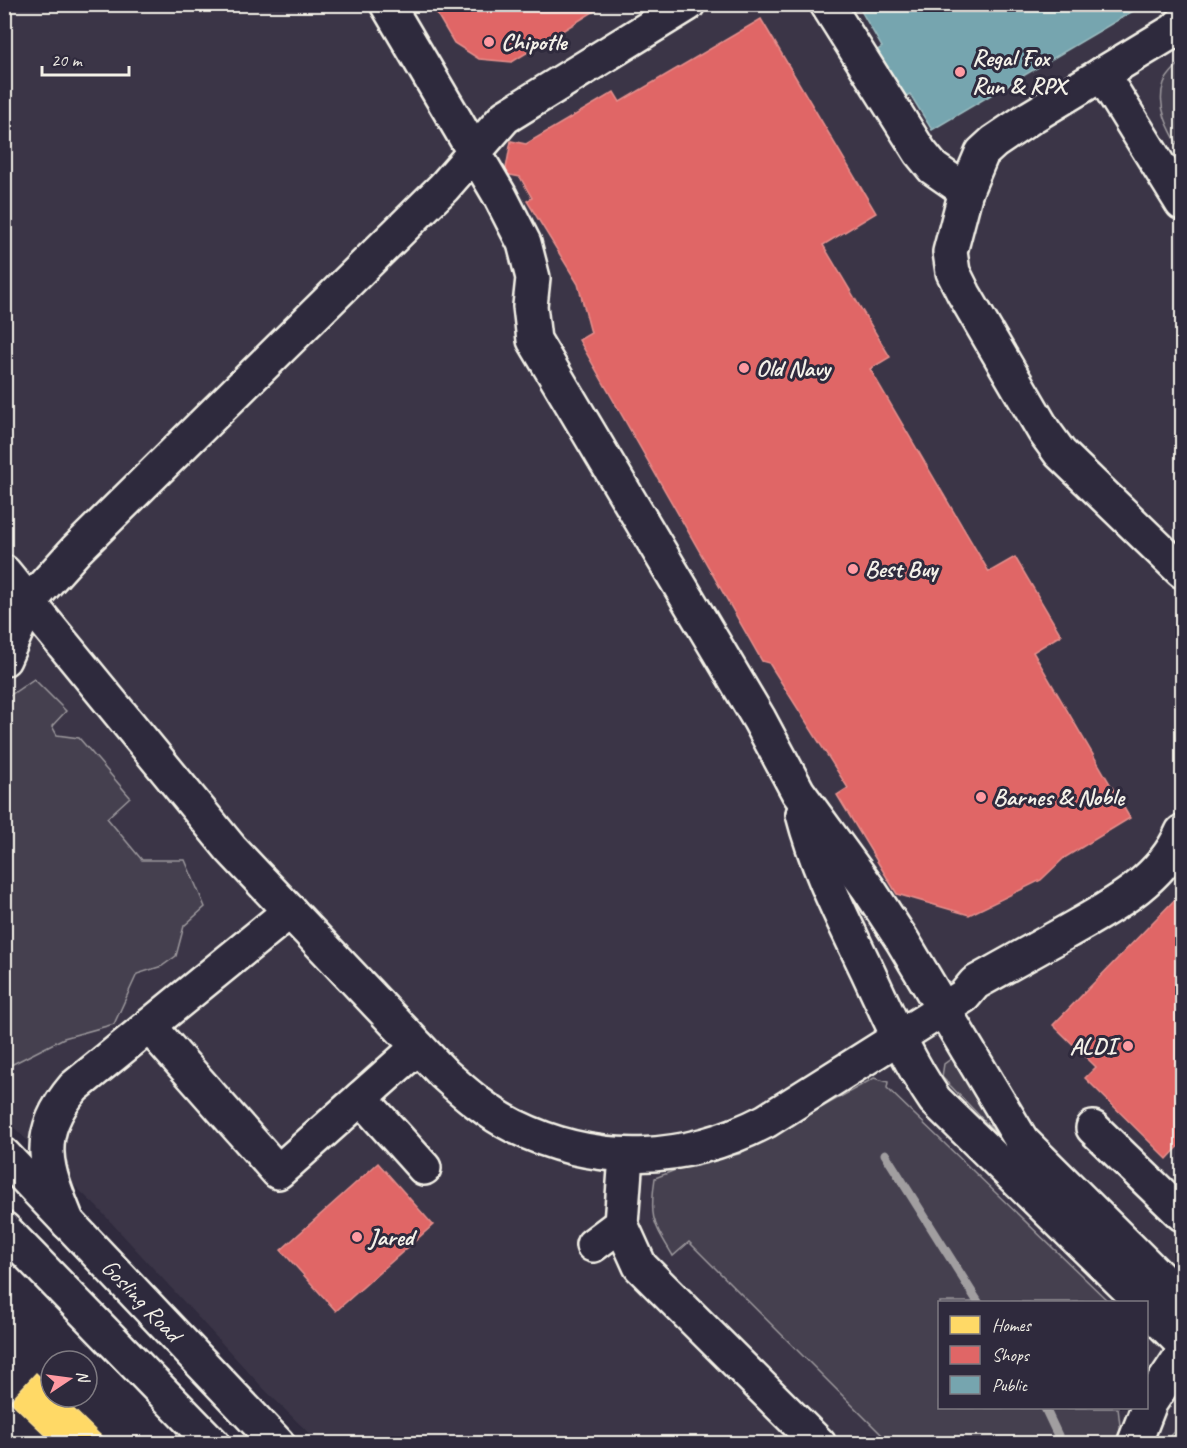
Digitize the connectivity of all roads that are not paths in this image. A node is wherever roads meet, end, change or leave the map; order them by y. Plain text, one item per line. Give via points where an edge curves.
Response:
1 (387, 4) edge
2 (688, 4) edge
3 (827, 4) edge
4 (1182, 23) edge
5 (1102, 74) junction
6 (474, 152) junction
7 (966, 191) junction
8 (1182, 203) edge
9 (1182, 571) edge
10 (4, 572) edge
11 (17, 605) edge
12 (4, 659) edge
13 (798, 792) junction
14 (1182, 832) edge
15 (290, 911) junction
16 (942, 1009) junction
17 (149, 1026) junction
18 (898, 1038) junction
19 (418, 1047) junction
20 (361, 1098) junction
21 (1093, 1128) dead end
22 (4, 1155) edge
23 (626, 1156) junction
24 (424, 1168) dead end
25 (1180, 1208) edge
26 (68, 1223) junction
27 (621, 1224) junction
28 (4, 1229) edge
29 (593, 1245) dead end
30 (1182, 1300) edge
31 (1141, 1301) edge
32 (1148, 1309) edge
33 (1182, 1343) edge
34 (1182, 1355) edge
35 (1148, 1408) edge
36 (1148, 1409) edge
37 (213, 1443) edge
38 (278, 1443) edge
39 (819, 1443) edge
40 (1134, 1443) edge

1 - 6 main road
2 - 6 main road via 505,117
3 - 7 main road via 920,152 933,168
4 - 5 main road
5 - 7 main road via 994,142 982,153
5 - 8 main road
6 - 11 main road via 436,195
6 - 13 main road via 530,258 530,325 534,340 759,719
7 - 9 main road via 950,252 953,272 964,294 1060,453
10 - 11 main road
11 - 12 main road
11 - 15 main road
13 - 16 main road via 868,888
13 - 18 main road via 824,877
14 - 16 main road via 1162,863 1113,907 975,983 964,996
15 - 17 main road
15 - 19 main road
16 - 18 main road
16 - 30 main road via 1022,1141
17 - 20 main road via 279,1172
17 - 26 main road via 74,1087 58,1106 46,1133 46,1164
18 - 23 main road via 737,1136 706,1147
18 - 31 main road via 935,1100
19 - 20 main road
19 - 23 main road via 475,1101 512,1125 575,1147
20 - 24 main road
21 - 25 main road
22 - 26 main road, Gosling Road
23 - 27 main road
26 - 38 main road, Gosling Road
27 - 29 main road
27 - 39 main road via 640,1266
28 - 37 main road, Gosling Road
32 - 33 main road
34 - 35 main road
36 - 40 main road

